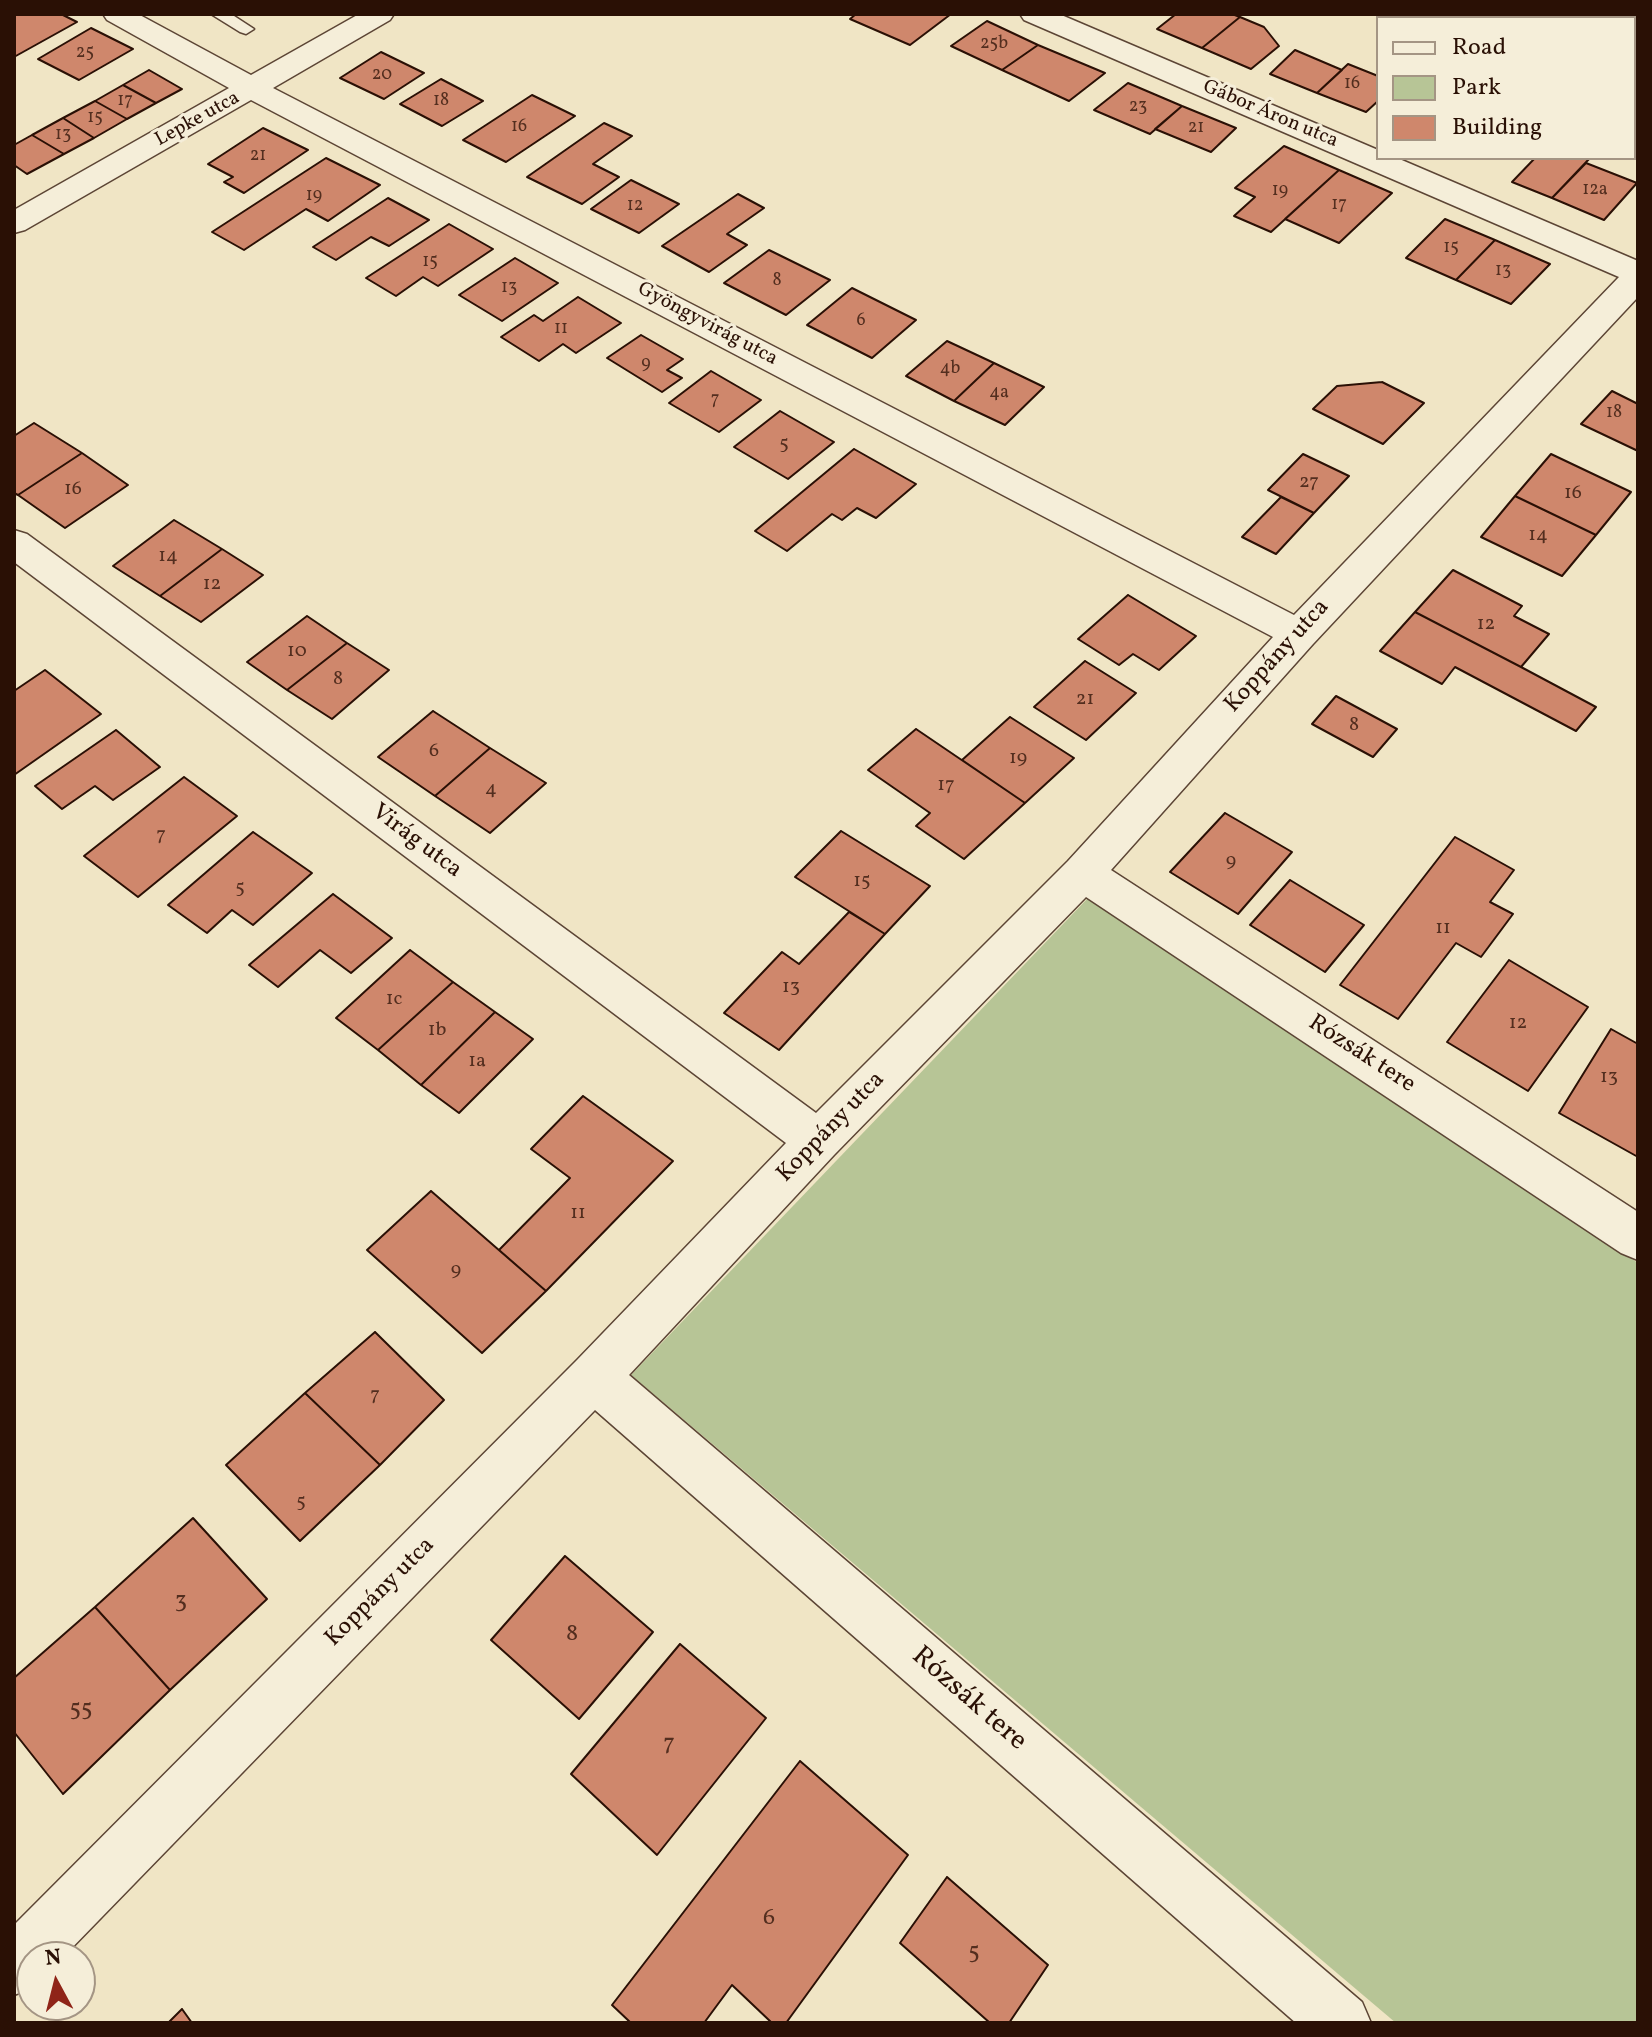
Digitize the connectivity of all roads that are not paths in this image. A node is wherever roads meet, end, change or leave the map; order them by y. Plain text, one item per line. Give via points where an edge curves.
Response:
1 (117, 14) edge
2 (219, 14) edge
3 (1034, 14) edge
4 (376, 15) edge
5 (246, 29) dead end
6 (253, 89) junction
7 (14, 223) edge
8 (1638, 275) edge
9 (14, 543) edge
10 (1299, 634) junction
11 (1083, 873) junction
12 (818, 1141) junction
13 (1638, 1238) edge
14 (594, 1377) junction
15 (31, 1941) edge
16 (1341, 2023) edge

1 - 6 street, Gyöngyvirág utca
2 - 5 lane
3 - 8 street, Gábor Áron utca
4 - 6 street, Lepke utca
6 - 7 street, Lepke utca
6 - 10 street, Gyöngyvirág utca
8 - 10 street, Koppány utca
9 - 12 street, Virág utca
10 - 11 street, Koppány utca
11 - 12 street, Koppány utca
11 - 13 street, Rózsák tere
12 - 14 street, Koppány utca
14 - 15 street, Koppány utca
14 - 16 street, Rózsák tere

